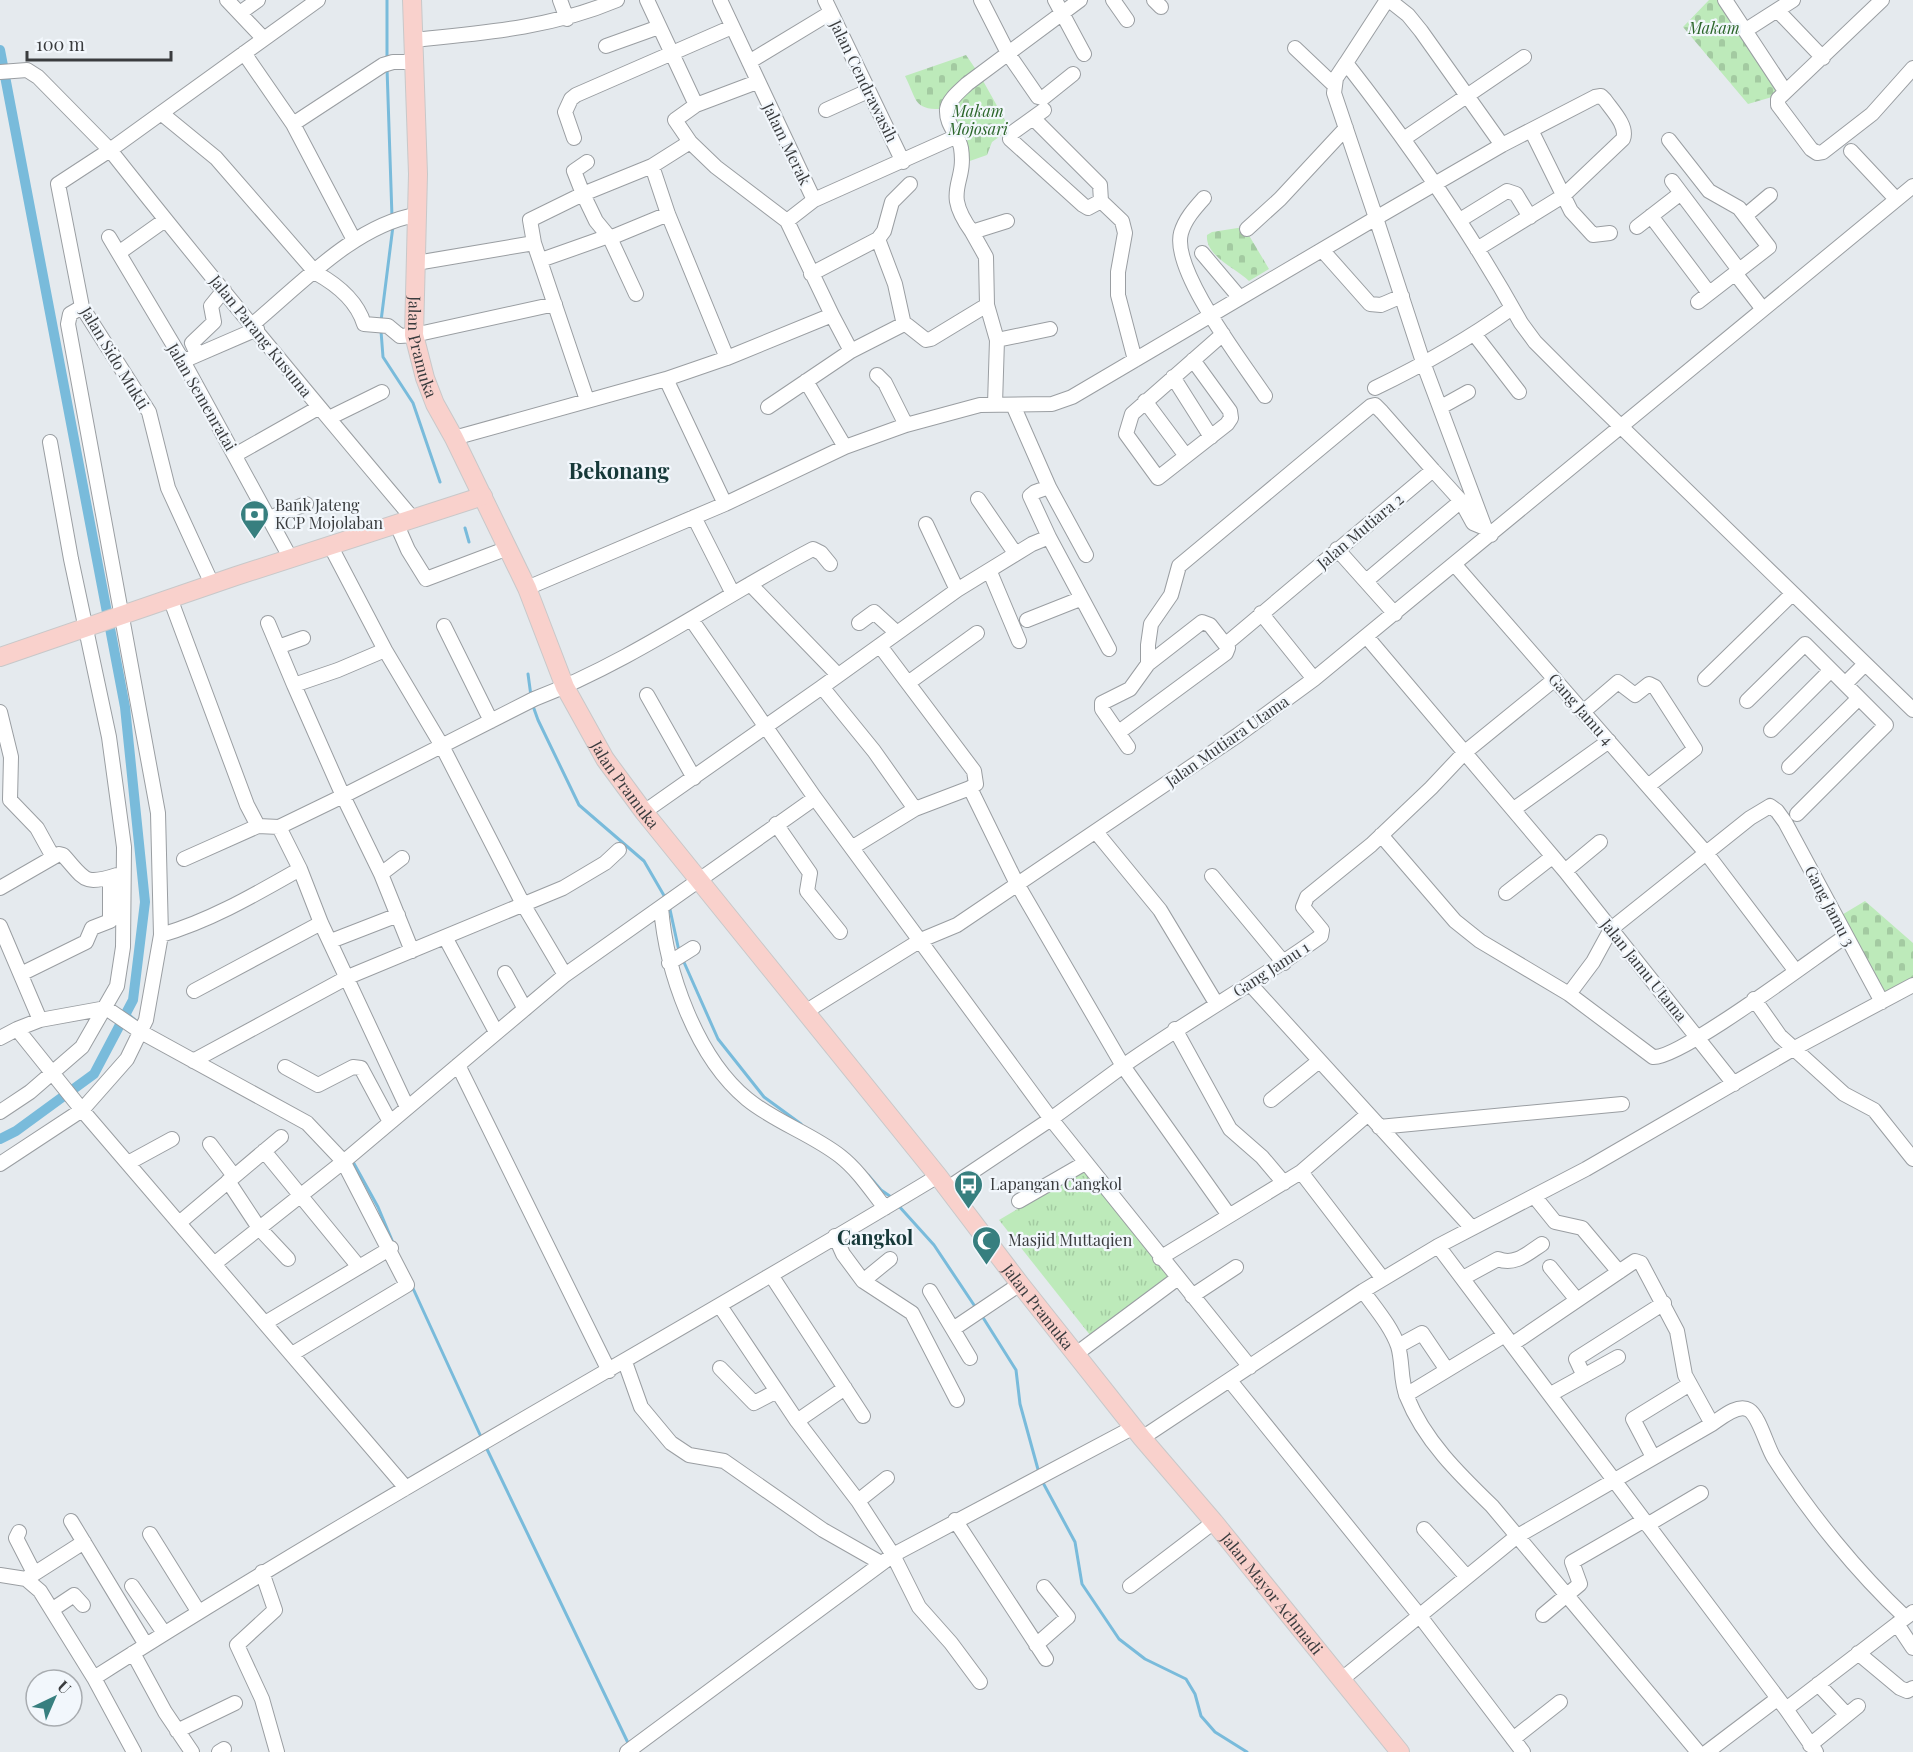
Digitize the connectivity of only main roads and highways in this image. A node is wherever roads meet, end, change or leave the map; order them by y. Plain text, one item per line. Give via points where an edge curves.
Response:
1 (412, 0) edge
2 (483, 496) junction
3 (0, 657) edge
4 (1138, 1432) joint
5 (1400, 1752) edge

1 - 2 main road, Jalan Pramuka via 415,62 402,218 416,262 414,335 435,404
2 - 3 main road
2 - 4 main road, Jalan Pramuka via 527,588 565,687 605,759
4 - 5 main road, Jalan Mayor Achmadi

